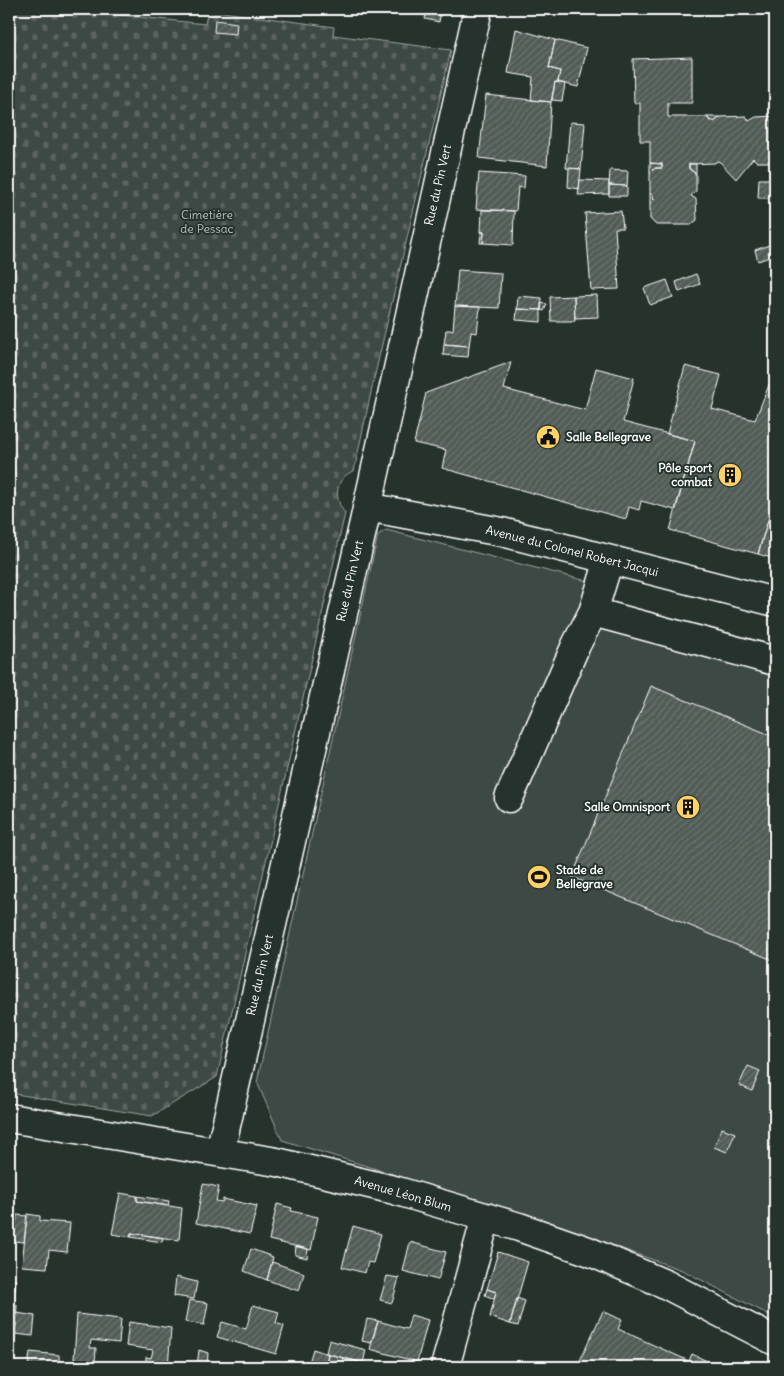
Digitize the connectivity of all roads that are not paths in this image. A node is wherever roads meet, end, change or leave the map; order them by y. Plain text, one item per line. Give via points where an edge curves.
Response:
1 (478, 9) edge
2 (367, 507) junction
3 (609, 560) junction
4 (775, 602) edge
5 (593, 612) junction
6 (775, 661) edge
7 (509, 798) dead end
8 (9, 1118) edge
9 (220, 1152) junction
10 (486, 1218) junction
11 (775, 1340) edge
12 (445, 1367) edge

1 - 2 street, Rue du Pin Vert
2 - 3 street, Avenue du Colonel Robert Jacqui via 502,532
2 - 9 street, Rue du Pin Vert
3 - 4 street, Avenue du Colonel Robert Jacqui
3 - 5 street
5 - 6 street
5 - 7 street
8 - 9 street, Avenue Léon Blum
9 - 10 street, Avenue Léon Blum via 394,1190
10 - 11 street, Avenue Léon Blum via 588,1251 665,1284
10 - 12 street

